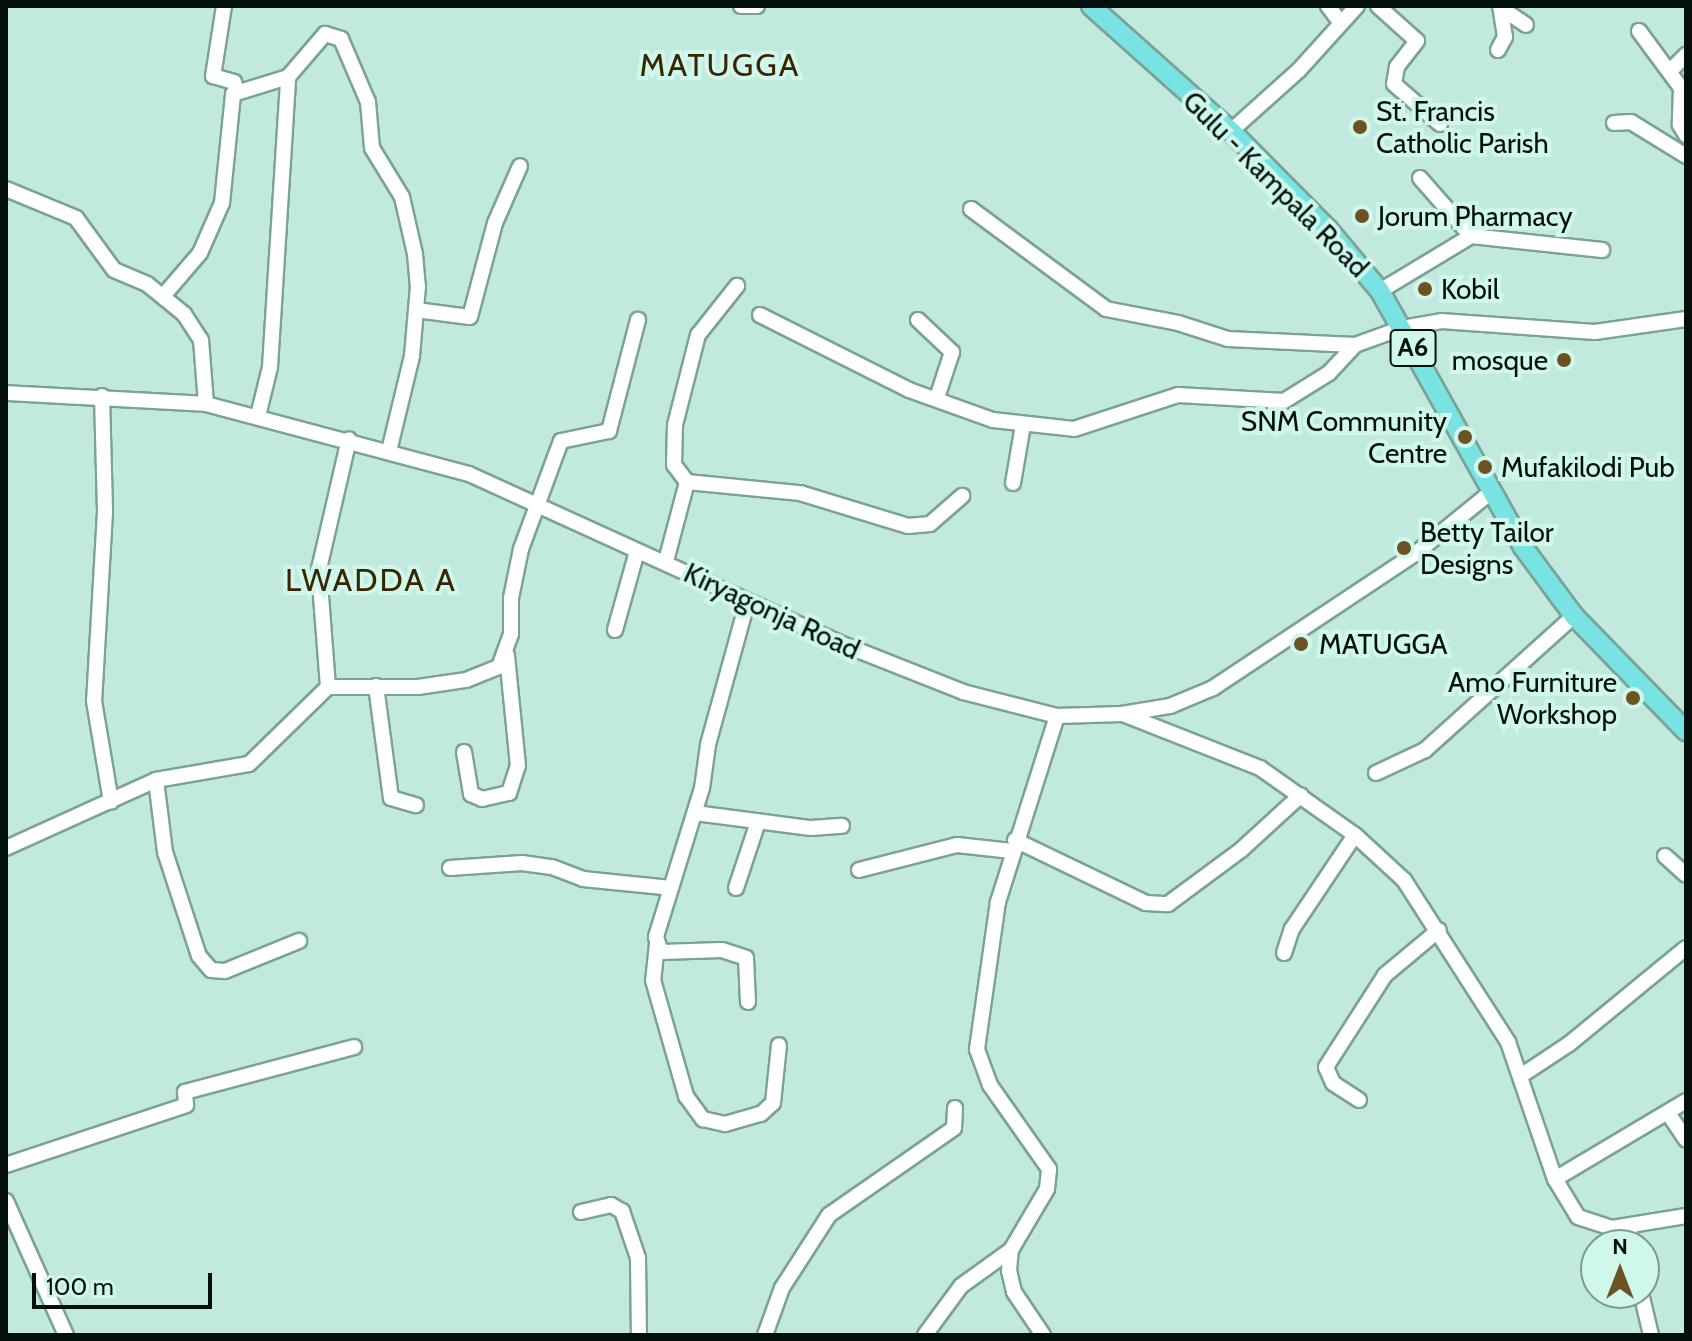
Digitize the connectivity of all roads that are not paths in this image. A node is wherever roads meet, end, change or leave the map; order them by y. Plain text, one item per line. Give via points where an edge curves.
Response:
1 (224, 6) edge
2 (741, 6) edge
3 (757, 6) edge
4 (1091, 6) edge
5 (1328, 6) edge
6 (1357, 6) edge
7 (1378, 6) edge
8 (1500, 7) edge
9 (1341, 23) junction
10 (1526, 25) dead end
11 (1639, 31) dead end
12 (1498, 50) dead end
13 (1686, 55) edge
14 (1670, 71) junction
15 (288, 77) junction
16 (237, 91) junction
17 (1614, 123) dead end
18 (1440, 124) dead end
19 (1231, 131) junction
20 (1686, 135) edge
21 (1686, 156) edge
22 (520, 166) dead end
23 (1420, 178) dead end
24 (6, 189) edge
25 (971, 209) dead end
26 (1471, 236) junction
27 (1602, 250) dead end
28 (737, 286) dead end
29 (1380, 291) junction
30 (164, 295) junction
31 (416, 310) junction
32 (760, 315) dead end
33 (1686, 319) edge
34 (638, 320) dead end
35 (918, 320) dead end
36 (1402, 328) junction
37 (1355, 345) junction
38 (6, 393) edge
39 (102, 396) junction
40 (937, 398) junction
41 (206, 404) junction
42 (258, 416) junction
43 (1023, 425) junction
44 (349, 439) junction
45 (389, 451) junction
46 (687, 482) junction
47 (1013, 483) dead end
48 (1491, 492) junction
49 (962, 496) dead end
50 (538, 503) junction
51 (637, 551) junction
52 (666, 561) junction
53 (747, 603) junction
54 (1574, 616) junction
55 (615, 630) dead end
56 (507, 655) junction
57 (376, 686) junction
58 (328, 687) junction
59 (1122, 714) junction
60 (1057, 716) junction
61 (1686, 731) edge
62 (464, 752) dead end
63 (1376, 773) dead end
64 (156, 780) junction
65 (1301, 795) junction
66 (111, 802) junction
67 (416, 805) dead end
68 (695, 813) junction
69 (758, 822) junction
70 (842, 826) dead end
71 (1355, 835) junction
72 (1014, 845) junction
73 (6, 848) edge
74 (1665, 856) dead end
75 (450, 868) dead end
76 (859, 870) dead end
77 (1686, 875) edge
78 (671, 888) junction
79 (736, 888) dead end
80 (1439, 930) junction
81 (299, 941) dead end
82 (657, 943) junction
83 (1686, 948) edge
84 (1284, 953) dead end
85 (748, 1002) dead end
86 (779, 1045) dead end
87 (354, 1047) dead end
88 (1522, 1075) junction
89 (1359, 1100) dead end
90 (1686, 1101) edge
91 (955, 1108) dead end
92 (1668, 1113) junction
93 (1686, 1140) edge
94 (6, 1165) edge
95 (1555, 1179) junction
96 (6, 1201) edge
97 (581, 1212) dead end
98 (1686, 1216) edge
99 (1629, 1227) joint
100 (1011, 1250) junction
101 (1645, 1309) edge
102 (66, 1335) edge
103 (639, 1335) edge
104 (765, 1335) edge
105 (925, 1335) edge
106 (1043, 1335) edge
107 (1651, 1335) edge

1 - 16 street via 213,76 234,82
2 - 3 street
4 - 19 main road, Gulu - Kampala Road / A6
5 - 9 street
6 - 9 street
7 - 18 street via 1417,41 1397,67 1394,84
8 - 10 street
8 - 12 street via 1505,37
9 - 19 street
11 - 14 street
13 - 14 street
14 - 20 street via 1681,88 1680,125
15 - 16 street
15 - 31 street via 325,34 341,39 351,55 368,102 372,148 402,197 415,254
15 - 42 street via 270,367
16 - 30 street via 229,104 222,203 200,253
17 - 21 street via 1631,122
19 - 29 main road, Gulu - Kampala Road / A6 via 1328,229
22 - 31 street via 495,223 470,317
23 - 26 street
24 - 30 street via 76,218 114,270
25 - 37 street via 1106,309 1228,339
26 - 27 street
26 - 29 street
28 - 46 street via 698,335 675,425 674,465
29 - 36 main road, Gulu - Kampala Road / A6
30 - 41 street via 201,340
31 - 45 street via 412,356
32 - 40 street via 880,379
33 - 36 street via 1595,332 1441,321
34 - 50 street via 609,431 561,441
35 - 40 street via 952,352
36 - 37 street
36 - 48 main road, Gulu - Kampala Road / A6
37 - 43 street via 1329,373 1284,401 1178,395 1074,429
38 - 39 street, Kiryagonja Road
39 - 41 street, Kiryagonja Road
39 - 66 street via 105,512 94,701
40 - 43 street via 993,420
41 - 42 street, Kiryagonja Road
42 - 44 street, Kiryagonja Road
43 - 47 street
44 - 45 street, Kiryagonja Road
44 - 58 street via 319,569
45 - 50 street, Kiryagonja Road via 469,474
46 - 49 street via 800,493 908,526 930,524
46 - 52 street
48 - 54 main road, Gulu - Kampala Road / A6 via 1523,547
48 - 59 street, Kiryagonja Road via 1380,579 1213,688 1170,706
50 - 51 street, Kiryagonja Road
50 - 56 street via 516,573
51 - 52 street, Kiryagonja Road
51 - 55 street
52 - 53 street, Kiryagonja Road
53 - 60 street, Kiryagonja Road via 963,692
53 - 68 street
54 - 61 main road, Gulu - Kampala Road / A6
54 - 63 street via 1425,750
56 - 57 street via 488,674 466,680
56 - 62 street via 518,766 509,793 482,799 471,794
57 - 58 street
57 - 67 street via 391,798
58 - 64 street via 249,764
59 - 60 street, Kiryagonja Road
59 - 65 street via 1260,768
60 - 72 street
64 - 66 street
64 - 81 street via 165,852 199,956 211,970 225,971
65 - 71 street
65 - 72 street via 1241,850 1168,904 1146,903
66 - 73 street
68 - 69 street
68 - 78 street
69 - 70 street
69 - 79 street
71 - 80 street via 1404,880
71 - 84 street via 1292,929
72 - 76 street via 957,845
72 - 100 street via 998,902 977,1049 990,1085 1049,1169 1047,1189
74 - 77 street
75 - 78 street via 522,863 583,879
78 - 82 street
80 - 88 street via 1494,1015
80 - 89 street via 1385,975 1326,1067 1333,1083
82 - 85 street via 661,952 737,952 746,958
82 - 86 street via 653,980 686,1096 703,1119 725,1124 767,1109 773,1103
83 - 88 street via 1569,1044
87 - 94 street via 185,1092 186,1105
88 - 95 street
90 - 92 street
91 - 104 street via 954,1128 829,1215 782,1288
92 - 93 street
92 - 95 street
95 - 99 street via 1578,1217 1612,1228
96 - 102 street
97 - 103 street via 611,1205 622,1211 638,1258
98 - 99 street
100 - 105 street via 961,1286
100 - 106 street via 1014,1292
101 - 107 street

